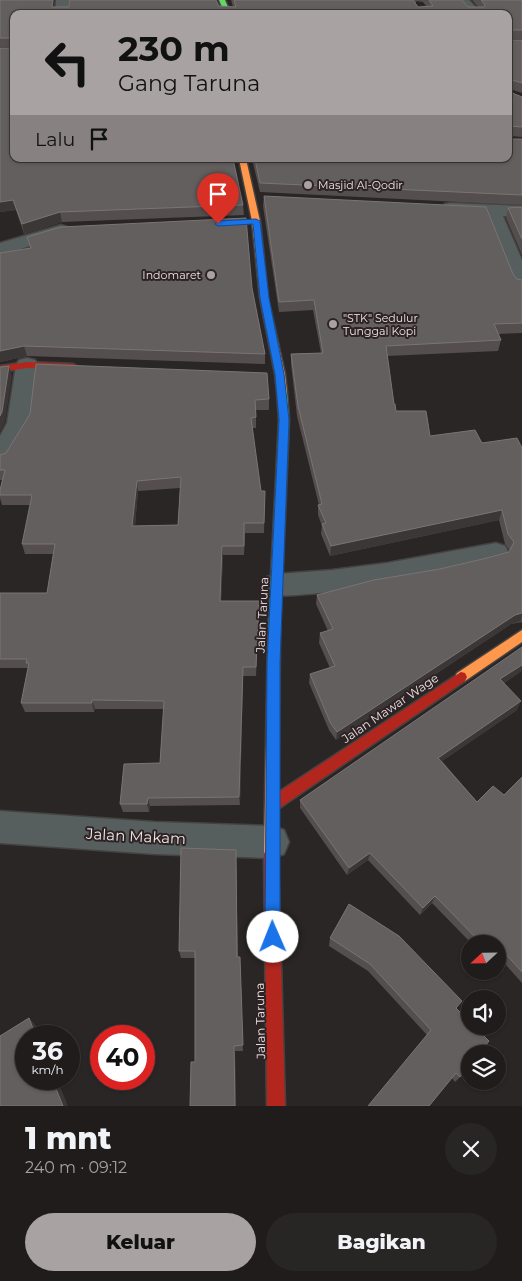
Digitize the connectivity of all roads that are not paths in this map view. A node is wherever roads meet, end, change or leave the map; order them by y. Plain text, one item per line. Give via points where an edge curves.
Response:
1 (462, 0) edge
2 (472, 10) edge
3 (243, 162) edge
4 (253, 199) junction
5 (273, 200) edge
6 (432, 207) edge
7 (492, 210) junction
8 (522, 211) edge
9 (256, 221) junction
10 (237, 222) edge
11 (82, 230) edge
12 (0, 249) edge
13 (522, 282) edge
14 (27, 365) junction
15 (85, 367) edge
16 (0, 369) edge
17 (0, 456) edge
18 (496, 553) edge
19 (277, 585) junction
20 (522, 635) edge
21 (273, 804) junction
22 (0, 827) edge
23 (272, 842) junction
24 (276, 1106) edge

1 - 2 street
3 - 4 street, Jalan Taruna
4 - 5 street
4 - 9 street, Jalan Taruna
6 - 7 street
7 - 8 street
7 - 13 street
9 - 10 street
9 - 19 street, Jalan Taruna via 264,298 284,420
11 - 12 street via 62,230
14 - 15 street
14 - 16 street
14 - 17 street via 19,423
18 - 19 street via 371,577
19 - 21 street, Jalan Taruna
20 - 21 street, Jalan Mawar Wage
21 - 23 street, Jalan Taruna
22 - 23 street, Jalan Makam
23 - 24 street, Jalan Taruna

